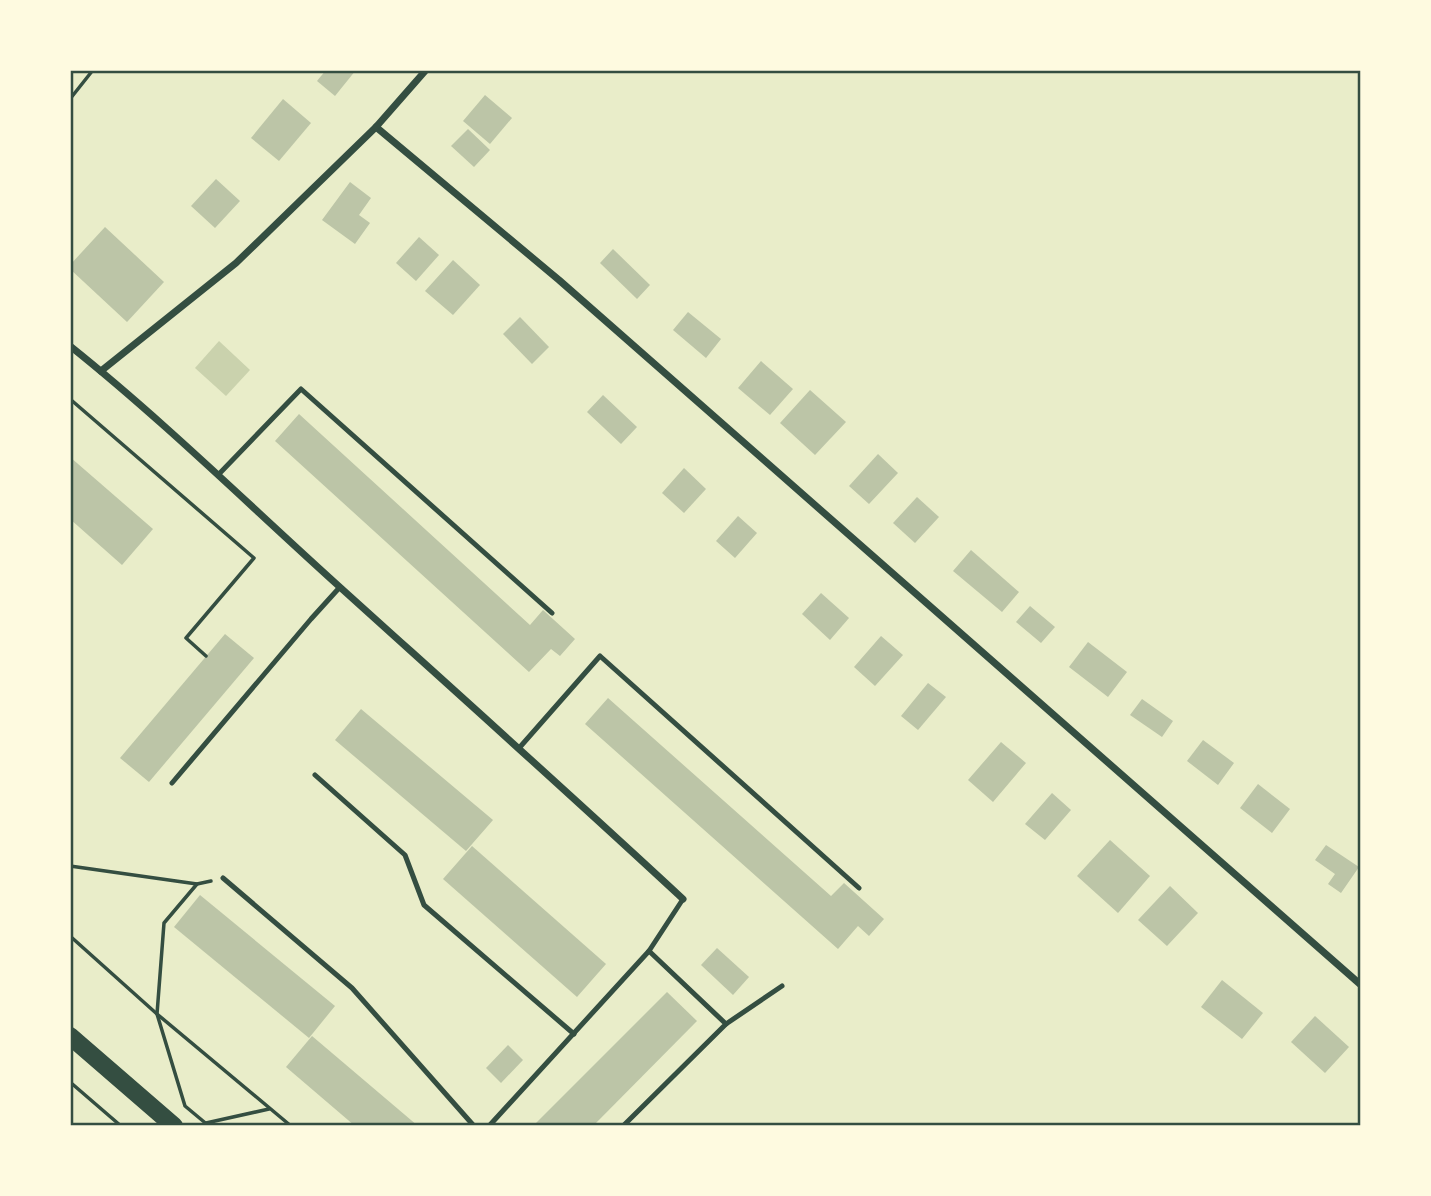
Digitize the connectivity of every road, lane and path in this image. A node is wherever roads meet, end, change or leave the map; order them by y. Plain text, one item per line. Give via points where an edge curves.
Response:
1 (93, 70) edge
2 (426, 70) edge
3 (70, 99) edge
4 (376, 127) junction
5 (70, 346) edge
6 (102, 371) junction
7 (70, 399) edge
8 (219, 474) junction
9 (340, 587) junction
10 (552, 613) dead end
11 (206, 656) dead end
12 (520, 747) junction
13 (315, 775) dead end
14 (172, 783) dead end
15 (70, 866) edge
16 (223, 878) joint
17 (197, 884) junction
18 (859, 888) dead end
19 (682, 899) joint
20 (70, 936) edge
21 (649, 951) junction
22 (1361, 985) edge
23 (782, 986) dead end
24 (157, 1014) junction
25 (726, 1024) junction
26 (573, 1034) junction
27 (70, 1036) edge
28 (70, 1082) edge
29 (269, 1109) junction
30 (207, 1125) edge
31 (121, 1126) edge
32 (174, 1126) edge
33 (291, 1126) edge
34 (474, 1126) edge
35 (489, 1126) edge
36 (623, 1126) edge

1 - 3 path
2 - 4 street
4 - 6 street via 236,262
4 - 22 street via 569,290
5 - 6 street
6 - 8 street
7 - 11 path via 254,558 186,638
8 - 9 street
8 - 10 lane via 301,389
9 - 12 street
9 - 14 lane
12 - 18 lane via 600,656
12 - 19 street
13 - 26 lane via 405,855 424,905
15 - 17 path
16 - 17 path
16 - 34 lane via 352,988
17 - 24 path via 164,923
19 - 21 lane
20 - 24 path
21 - 25 lane
21 - 26 lane
23 - 25 lane
24 - 29 path
24 - 30 path via 185,1106
25 - 36 lane
26 - 35 lane
27 - 32 main road
28 - 31 path
29 - 30 path
29 - 33 path

